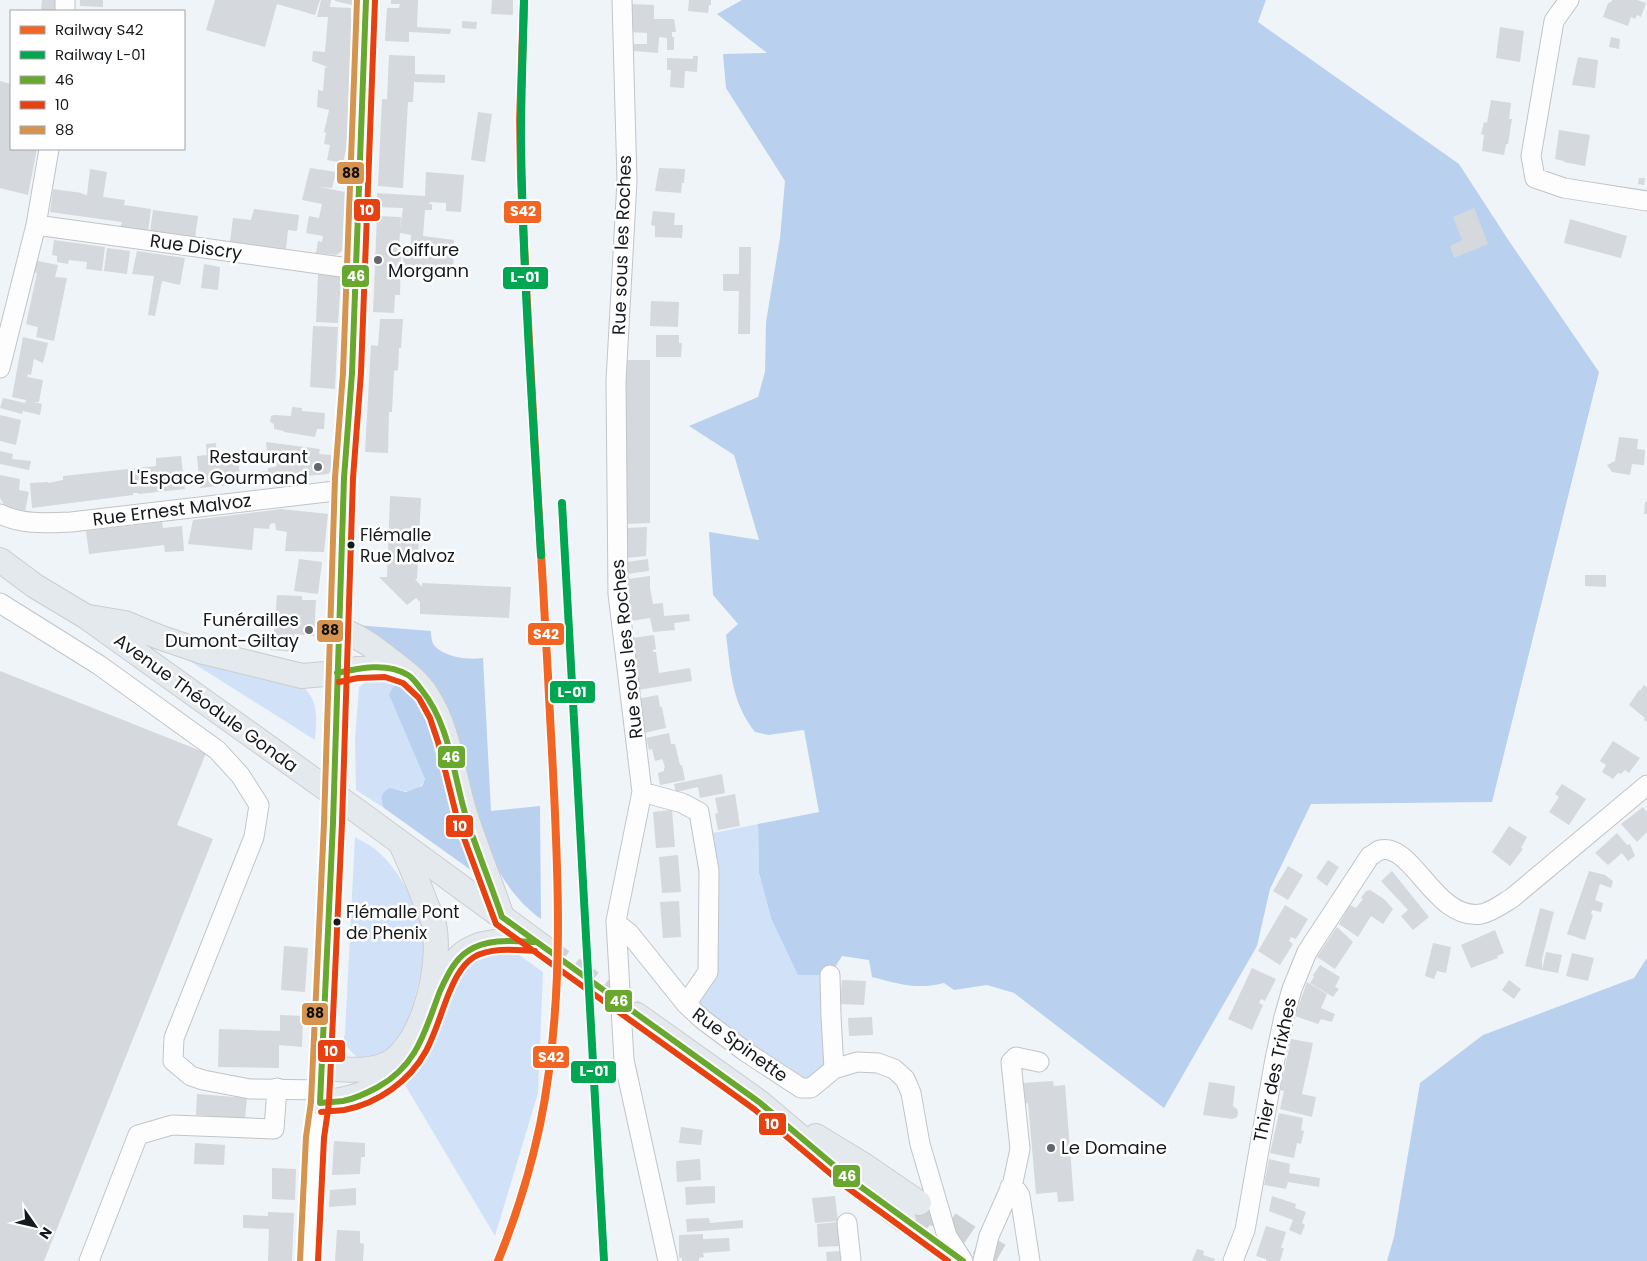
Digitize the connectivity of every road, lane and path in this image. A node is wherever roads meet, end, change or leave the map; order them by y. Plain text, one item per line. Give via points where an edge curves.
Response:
1 (366, 0) edge
2 (622, 0) edge
3 (1569, 0) edge
4 (49, 150) edge
5 (1647, 201) edge
6 (36, 225) junction
7 (356, 269) junction
8 (0, 368) edge
9 (344, 490) junction
10 (0, 514) edge
11 (0, 560) edge
12 (0, 575) edge
13 (35, 586) junction
14 (0, 603) edge
15 (85, 616) junction
16 (339, 629) junction
17 (337, 673) junction
18 (408, 675) junction
19 (1647, 785) edge
20 (642, 792) junction
21 (400, 843) junction
22 (502, 917) junction
23 (616, 923) junction
24 (830, 975) dead end
25 (686, 1004) junction
26 (637, 1015) tunnel mouth
27 (1039, 1062) dead end
28 (834, 1069) junction
29 (320, 1087) junction
30 (277, 1088) junction
31 (1010, 1187) junction
32 (912, 1212) tunnel mouth
33 (847, 1223) dead end
34 (89, 1261) edge
35 (309, 1261) edge
36 (668, 1261) edge
37 (851, 1261) edge
38 (963, 1261) edge
39 (983, 1261) edge
40 (1030, 1261) edge
41 (1233, 1261) edge

1 - 7 street
2 - 20 street, Rue sous les Roches via 627,181 616,381 618,594
3 - 5 street via 1554,20 1531,156 1535,178 1564,188
4 - 6 street
6 - 7 street, Rue Discry
6 - 8 street
7 - 9 street
9 - 10 street, Rue Ernest Malvoz via 71,522 19,522
9 - 16 street
11 - 13 main road, Avenue Théodule Gonda
12 - 13 main road, Avenue Théodule Gonda
13 - 15 main road, Avenue Théodule Gonda
14 - 30 street via 99,665 217,750 240,775 259,805 254,837 174,1038 174,1061 191,1076 203,1080 250,1089
15 - 17 main road via 125,623 200,651 302,676
15 - 21 main road, Avenue Théodule Gonda
16 - 17 street
16 - 18 main road via 364,640
17 - 18 main road via 386,668
17 - 29 street, bridge
18 - 22 main road via 426,693 438,716 466,819
19 - 41 street, Thier des Trixhes via 1512,898 1482,914 1464,914 1452,908 1406,860 1393,852 1380,850 1370,856 1308,952 1292,989 1276,1052 1246,1222
20 - 23 street, Rue sous les Roches
20 - 25 street via 682,803 699,812 708,871 708,972
21 - 22 main road, Avenue Théodule Gonda
21 - 29 main road via 434,924 437,950 427,1004 414,1035 401,1054 385,1065
22 - 29 main road, Avenue Théodule Gonda via 539,944 504,940 475,947 460,956 447,975 424,1035 412,1057 396,1075 367,1092 342,1101
23 - 25 street, Rue Spinette via 629,933
23 - 36 street, Rue sous les Roches via 624,1060
24 - 28 street
25 - 28 street, Rue Spinette via 746,1052 801,1088 811,1088
26 - 32 main road via 759,1102 862,1164
27 - 31 street via 1016,1057 1012,1062 1020,1149
28 - 38 street, Rue Spinette via 857,1062 878,1063 894,1069 905,1079 911,1093 920,1144 948,1236
29 - 30 street
29 - 35 street
30 - 34 street via 274,1129 172,1125 138,1135
31 - 39 street via 989,1236
31 - 40 street via 1020,1196
33 - 37 street

